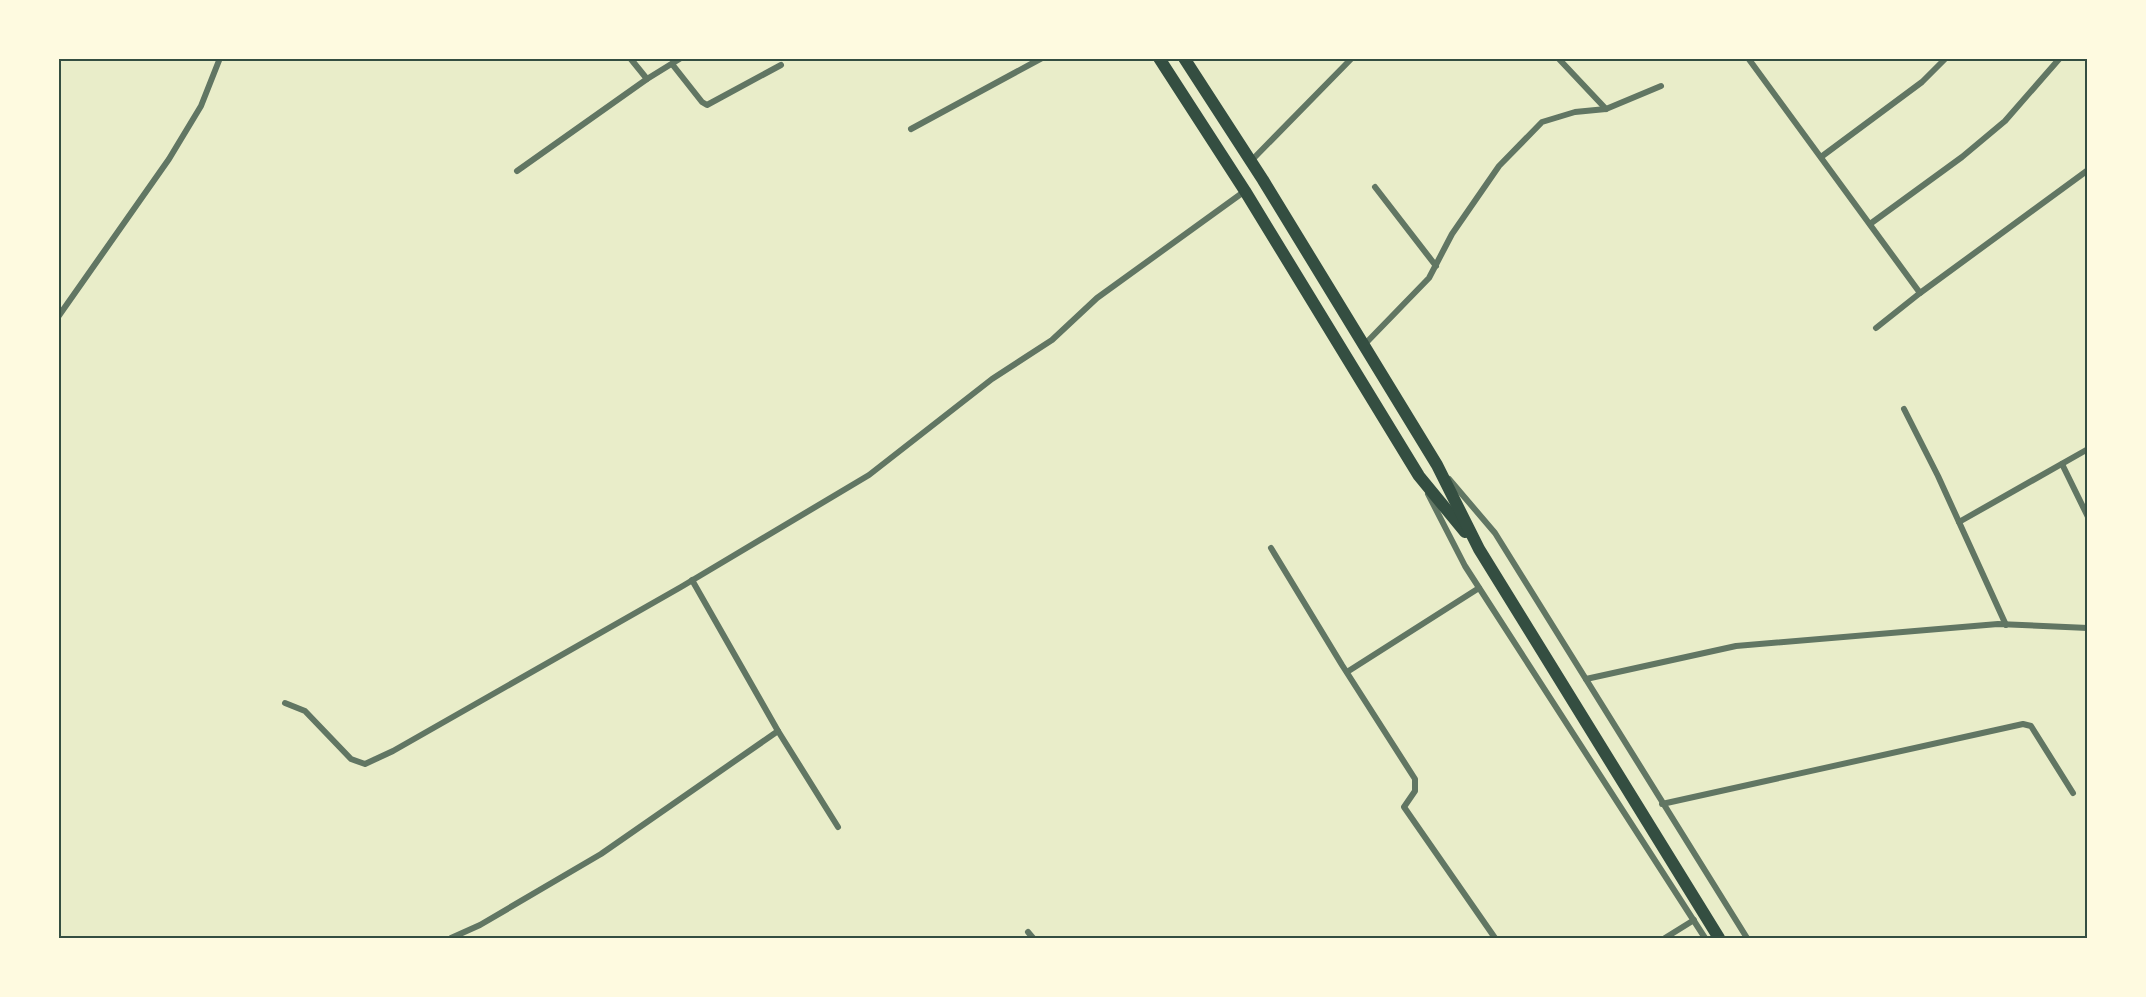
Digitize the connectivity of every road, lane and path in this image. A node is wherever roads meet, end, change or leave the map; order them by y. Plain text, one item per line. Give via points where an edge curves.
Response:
1 (220, 58) edge
2 (630, 58) edge
3 (681, 58) edge
4 (1042, 58) edge
5 (1159, 58) edge
6 (1184, 58) edge
7 (1352, 58) edge
8 (1558, 58) edge
9 (1749, 58) edge
10 (1946, 58) edge
11 (2060, 58) edge
12 (672, 64) junction
13 (781, 65) dead end
14 (646, 79) junction
15 (1661, 86) dead end
16 (1606, 109) junction
17 (911, 129) dead end
18 (1821, 157) junction
19 (1251, 162) junction
20 (2088, 170) edge
21 (517, 171) dead end
22 (1375, 188) dead end
23 (1245, 191) junction
24 (1870, 224) junction
25 (1436, 266) junction
26 (1920, 293) junction
27 (58, 317) edge
28 (1876, 328) dead end
29 (1364, 345) junction
30 (1904, 409) dead end
31 (2088, 449) edge
32 (2062, 464) junction
33 (1437, 465) junction
34 (1419, 476) junction
35 (2088, 517) edge
36 (1959, 522) junction
37 (1271, 548) dead end
38 (1479, 549) junction
39 (692, 580) junction
40 (1479, 588) junction
41 (2006, 625) junction
42 (2088, 628) edge
43 (1347, 672) junction
44 (1586, 679) junction
45 (285, 703) dead end
46 (778, 731) junction
47 (2073, 793) dead end
48 (1662, 804) junction
49 (838, 827) dead end
50 (1694, 920) junction
51 (1028, 932) dead end
52 (451, 939) edge
53 (1034, 939) edge
54 (1495, 939) edge
55 (1665, 939) edge
56 (1705, 939) edge
57 (1719, 939) edge
58 (1747, 939) edge

1 - 27 street via 201,105 169,159
2 - 14 street
3 - 12 street
4 - 17 street
5 - 23 main road
6 - 19 main road
7 - 19 street
8 - 16 street
9 - 18 street
10 - 18 street via 1922,82
11 - 24 street via 2005,121
12 - 13 street via 707,105
12 - 14 street
14 - 21 street
15 - 16 street
16 - 25 street via 1575,112 1542,122 1499,166 1452,234
18 - 24 street
19 - 29 main road
20 - 26 street
22 - 25 street
23 - 34 main road
23 - 39 street via 1097,298 1052,340 992,379 869,475
24 - 26 street
25 - 29 street via 1430,278
26 - 28 street
29 - 33 main road
30 - 36 street
31 - 32 street
32 - 35 street
32 - 36 street
33 - 38 main road
33 - 44 street via 1495,533
34 - 38 main road
34 - 40 street
36 - 41 street
37 - 43 street
38 - 57 main road
39 - 45 street via 365,764 351,759 305,711
39 - 46 street
40 - 43 street
40 - 50 street
41 - 42 street
41 - 44 street via 1736,646
43 - 54 street via 1415,779 1415,791 1404,807
44 - 48 street
46 - 49 street
46 - 52 street via 600,854
47 - 48 street via 2031,726 2023,724
48 - 58 street
50 - 55 street
50 - 56 street
51 - 53 street

